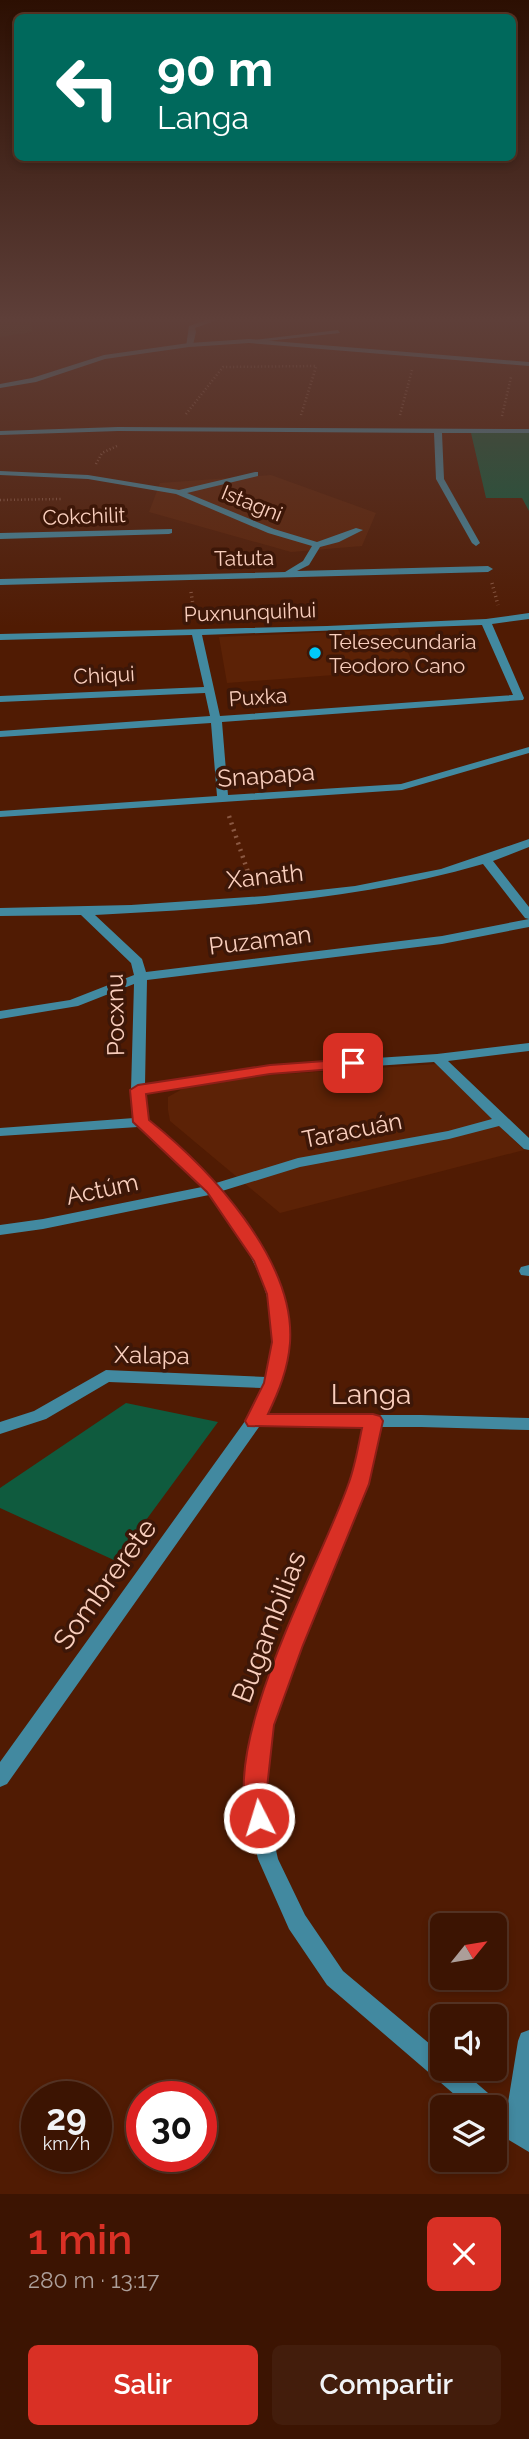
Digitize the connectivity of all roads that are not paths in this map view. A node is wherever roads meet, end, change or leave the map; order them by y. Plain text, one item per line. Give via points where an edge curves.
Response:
1 (438, 430) junction
2 (529, 431) edge
3 (0, 433) edge
4 (0, 473) edge
5 (255, 474) dead end
6 (178, 492) junction
7 (359, 530) dead end
8 (169, 531) dead end
9 (0, 536) edge
10 (476, 543) dead end
11 (317, 545) junction
12 (488, 569) dead end
13 (282, 574) junction
14 (0, 582) edge
15 (529, 616) edge
16 (486, 622) junction
17 (197, 634) junction
18 (0, 637) edge
19 (209, 690) junction
20 (0, 699) edge
21 (216, 719) junction
22 (0, 734) edge
23 (529, 750) edge
24 (223, 799) junction
25 (0, 814) edge
26 (529, 844) edge
27 (487, 861) junction
28 (0, 912) edge
29 (85, 912) junction
30 (529, 915) edge
31 (529, 923) edge
32 (141, 977) junction
33 (0, 1015) edge
34 (529, 1047) edge
35 (437, 1058) junction
36 (138, 1090) junction
37 (500, 1121) junction
38 (141, 1122) junction
39 (0, 1132) edge
40 (529, 1146) edge
41 (213, 1189) junction
42 (0, 1230) edge
43 (273, 1383) junction
44 (254, 1421) junction
45 (373, 1421) junction
46 (529, 1424) edge
47 (0, 1428) edge
48 (0, 1778) edge
49 (529, 2041) edge
50 (473, 2095) edge
51 (507, 2124) edge
52 (522, 2136) edge

1 - 2 street
1 - 3 street
1 - 10 street via 440,479
4 - 6 street, Istagni via 88,477
5 - 6 street
6 - 11 street, Istagni
7 - 11 street
8 - 9 street, Cokchilit
11 - 13 street via 306,563
12 - 13 street, Tatuta
13 - 14 street, Tatuta
15 - 16 street, Puxnunquihui
16 - 17 street, Puxnunquihui
16 - 21 street, Puxka via 519,698
17 - 18 street, Puxnunquihui
17 - 19 street
19 - 20 street, Chiqui
19 - 21 street
21 - 22 street, Puxka
21 - 24 street
23 - 24 street, Snapapa via 402,787
24 - 25 street, Snapapa
26 - 27 street, Xanath
27 - 29 street, Xanath via 258,901
27 - 30 street
28 - 29 street, Xanath
29 - 32 street, Pocxnu via 137,962
31 - 32 street, Puzaman via 442,940
32 - 33 street, Puzaman via 73,1003
32 - 36 street, Pocxnu
34 - 35 street
35 - 36 street via 270,1069
35 - 37 street
36 - 38 street, Pocxnu
37 - 40 street
37 - 41 street, Taracuán via 450,1135 298,1163
38 - 39 street
38 - 41 street
41 - 42 street, Actúm
41 - 43 street via 262,1261 276,1294 281,1342
43 - 44 street
43 - 47 street, Xalapa via 106,1376 40,1415
44 - 45 street, Langa
44 - 48 street, Sombrerete
45 - 46 street, Langa
45 - 50 street, Bugambilias via 359,1484 263,1725 254,1797 268,1859 296,1922 335,1978
49 - 52 street
51 - 52 street

